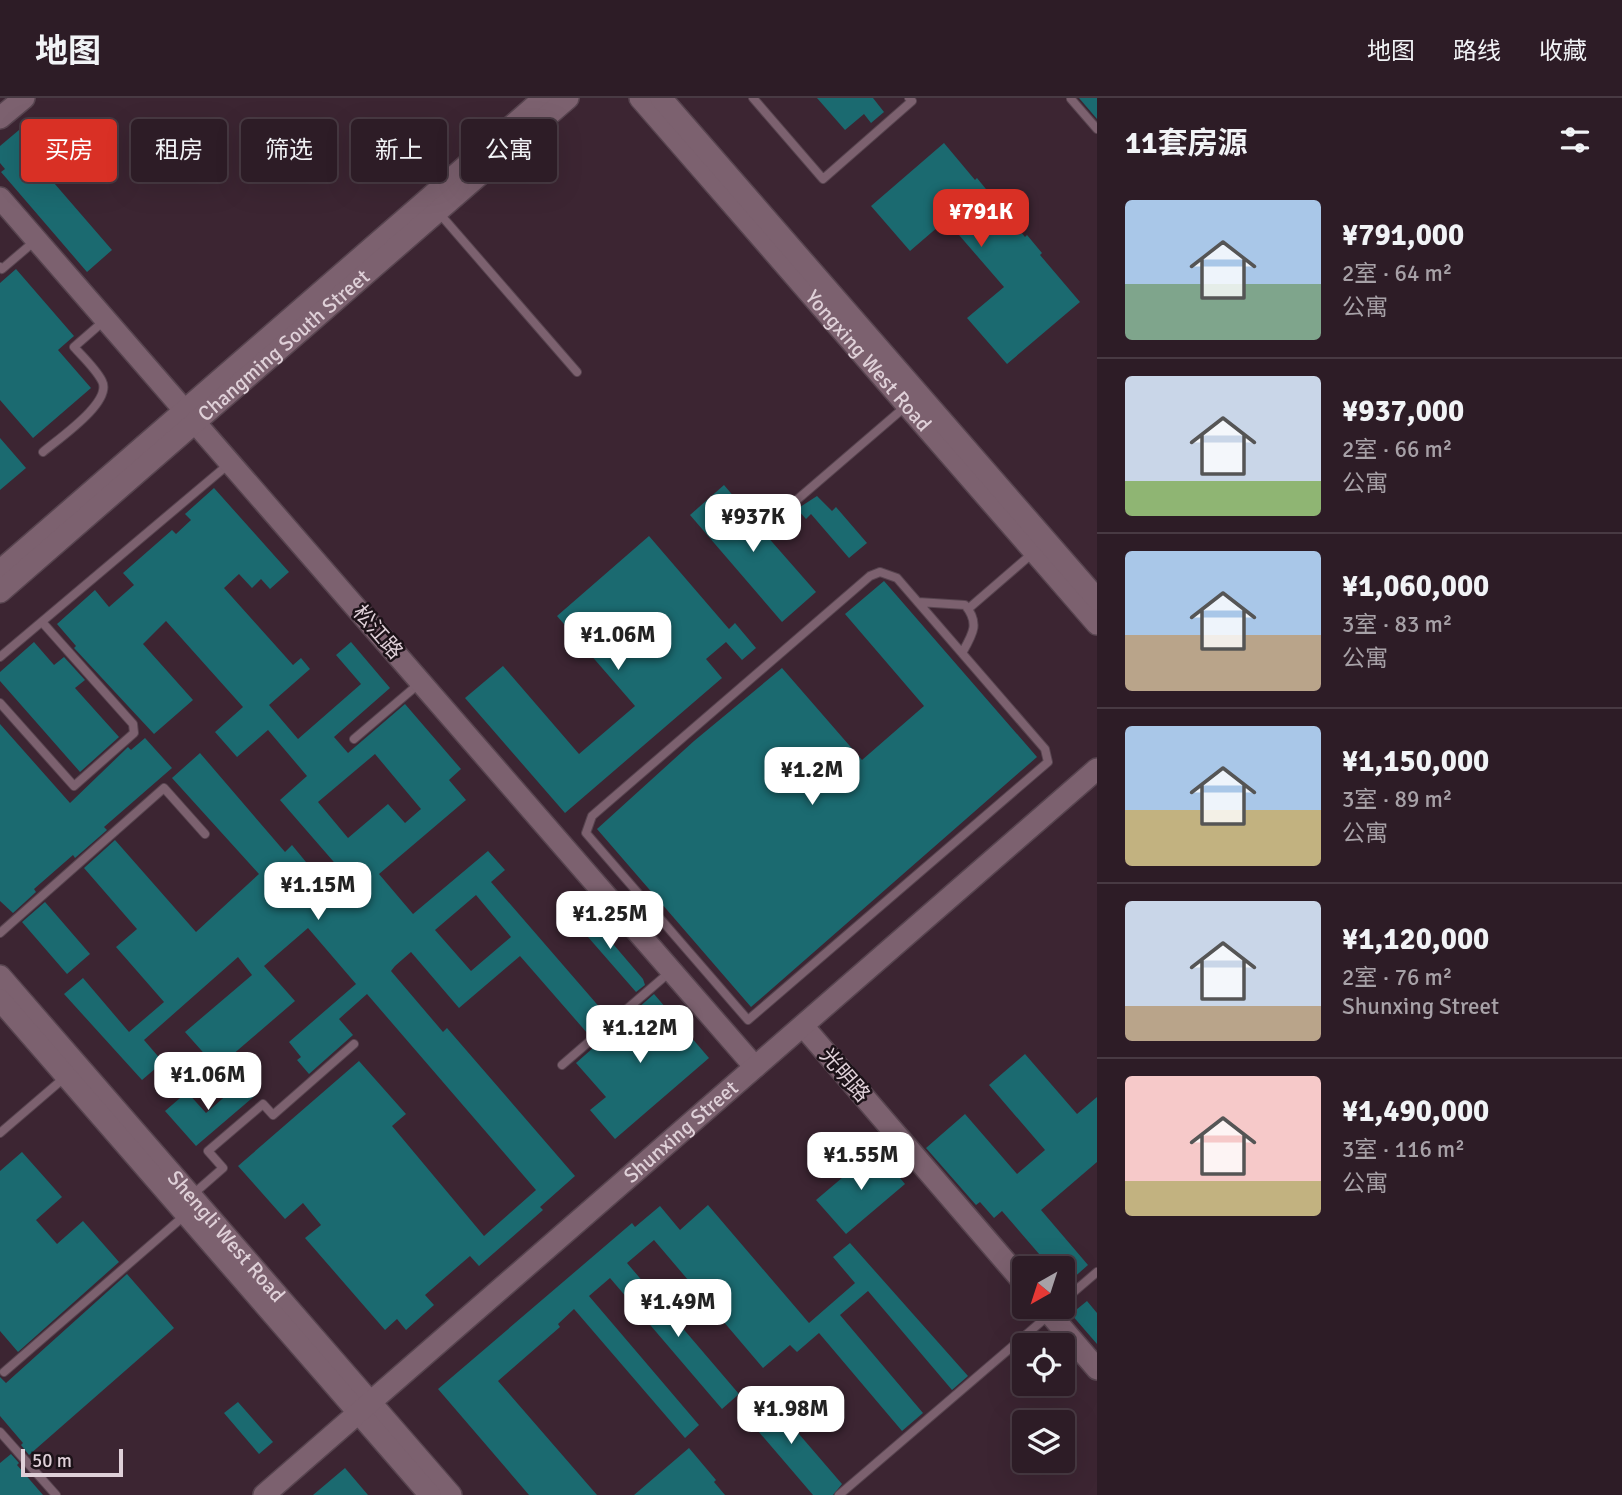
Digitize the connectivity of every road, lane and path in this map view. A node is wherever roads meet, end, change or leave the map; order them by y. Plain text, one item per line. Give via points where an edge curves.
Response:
1 (24, 98) edge
2 (544, 98) edge
3 (568, 98) edge
4 (640, 98) edge
5 (661, 98) edge
6 (752, 98) edge
7 (909, 98) edge
8 (1071, 99) edge
9 (0, 118) edge
10 (1097, 129) edge
11 (0, 198) edge
12 (438, 211) junction
13 (36, 240) junction
14 (0, 267) edge
15 (105, 320) junction
16 (577, 372) dead end
17 (906, 406) junction
18 (190, 417) junction
19 (43, 452) dead end
20 (230, 463) junction
21 (764, 529) dead end
22 (1034, 552) junction
23 (0, 571) edge
24 (0, 592) edge
25 (1097, 599) edge
26 (918, 602) junction
27 (968, 609) junction
28 (42, 622) junction
29 (1097, 624) edge
30 (962, 653) junction
31 (0, 657) edge
32 (421, 682) junction
33 (0, 703) edge
34 (354, 739) dead end
35 (1097, 769) edge
36 (205, 834) dead end
37 (0, 933) edge
38 (671, 971) junction
39 (0, 976) edge
40 (0, 1001) edge
41 (803, 1026) junction
42 (354, 1044) dead end
43 (562, 1065) dead end
44 (755, 1067) junction
45 (66, 1076) junction
46 (0, 1133) edge
47 (189, 1205) junction
48 (1012, 1269) edge
49 (1097, 1272) edge
50 (1075, 1290) edge
51 (1039, 1320) edge
52 (1060, 1320) edge
53 (1097, 1369) edge
54 (4, 1372) dead end
55 (365, 1407) junction
56 (0, 1432) edge
57 (56, 1495) edge
58 (264, 1495) edge
59 (430, 1495) edge
60 (451, 1495) edge
61 (839, 1495) edge

1 - 9 main road
2 - 18 main road, Changming South Street
3 - 12 main road, Changming South Street
4 - 17 main road, Yongxing West Road
5 - 25 main road, Yongxing West Road
6 - 7 lane via 822,178 912,101
8 - 10 lane
11 - 13 main road, 松江路
12 - 16 lane
12 - 18 main road, Changming South Street
13 - 14 lane
13 - 15 main road, 松江路
15 - 18 main road, 松江路
15 - 19 lane via 74,347 102,380 101,402
17 - 21 lane
17 - 22 main road, Yongxing West Road
18 - 20 main road, 松江路
18 - 23 main road, Changming South Street
18 - 24 main road, Changming South Street
20 - 28 lane
20 - 32 main road, 松江路
22 - 27 lane
22 - 29 main road, Yongxing West Road
26 - 27 lane via 947,602
26 - 30 lane
26 - 30 lane via 897,578 880,572 870,576 592,817 586,833 748,1020 1048,761 1045,749
27 - 30 lane via 975,626
28 - 31 lane
28 - 33 lane via 132,724 134,733 74,786
32 - 34 lane
32 - 38 main road, 松江路
35 - 41 main road, Shunxing Street
36 - 37 lane via 164,788
38 - 43 lane
38 - 44 main road, 松江路
39 - 47 main road, Shengli West Road
40 - 45 main road, Shengli West Road
41 - 44 main road, Shunxing Street
41 - 48 main road, 光明路
42 - 47 lane via 273,1115 262,1104 208,1151 223,1168
44 - 55 main road, Shunxing Street
45 - 46 lane
45 - 47 main road, Shengli West Road
47 - 54 lane
47 - 55 main road, Shengli West Road
49 - 50 lane
51 - 61 lane
52 - 53 main road
55 - 58 main road, Shunxing Street
55 - 59 main road, Shengli West Road
55 - 60 main road, Shengli West Road
56 - 57 lane

